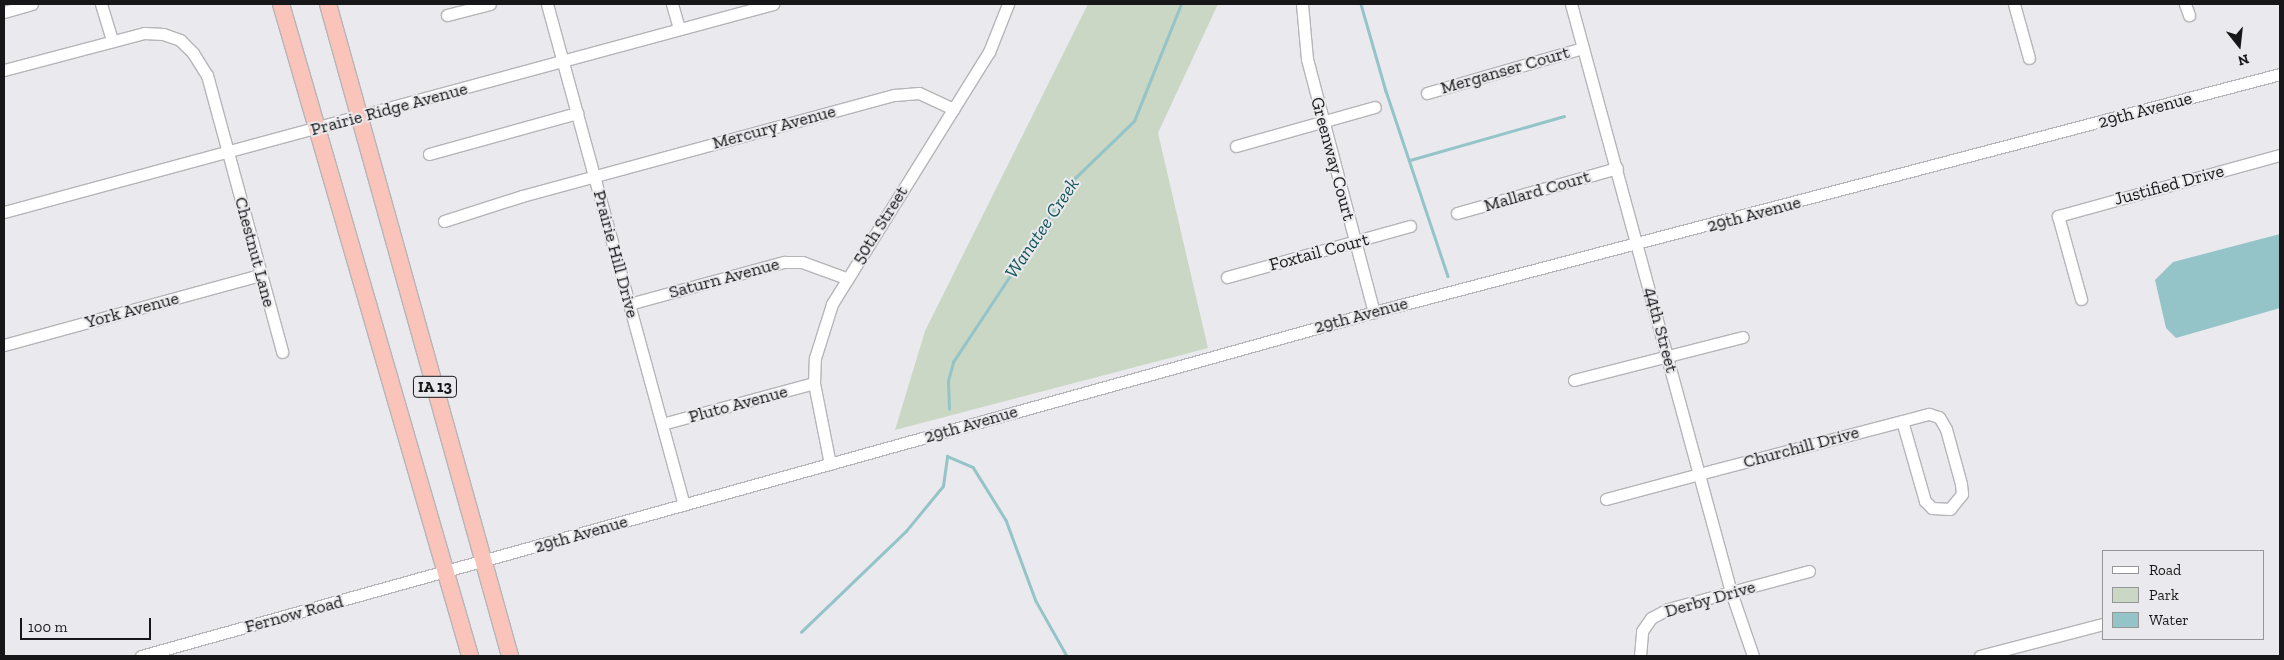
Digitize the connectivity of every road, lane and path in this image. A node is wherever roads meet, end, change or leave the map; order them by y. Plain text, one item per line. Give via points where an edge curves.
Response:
1 (32, 4) edge
2 (101, 4) edge
3 (281, 4) edge
4 (328, 4) edge
5 (490, 4) edge
6 (547, 4) edge
7 (672, 4) edge
8 (773, 4) edge
9 (1008, 4) edge
10 (1302, 4) edge
11 (1571, 4) edge
12 (2014, 4) edge
13 (4, 12) edge
14 (447, 15) dead end
15 (679, 29) junction
16 (112, 41) junction
17 (1583, 48) junction
18 (2029, 58) dead end
19 (563, 62) junction
20 (4, 70) edge
21 (2280, 74) edge
22 (1427, 93) dead end
23 (1375, 107) dead end
24 (953, 109) junction
25 (577, 113) junction
26 (360, 117) junction
27 (1322, 122) junction
28 (316, 129) junction
29 (1236, 146) dead end
30 (228, 152) junction
31 (429, 154) dead end
32 (2280, 155) edge
33 (1617, 168) junction
34 (594, 176) junction
35 (4, 212) edge
36 (1457, 213) dead end
37 (444, 221) dead end
38 (1410, 226) dead end
39 (1355, 242) junction
40 (1638, 245) junction
41 (260, 275) junction
42 (1227, 276) dead end
43 (846, 278) junction
44 (2081, 298) dead end
45 (629, 304) junction
46 (1374, 312) junction
47 (1743, 337) dead end
48 (4, 345) edge
49 (282, 352) dead end
50 (1668, 356) junction
51 (1574, 380) dead end
52 (814, 383) junction
53 (1902, 421) junction
54 (662, 424) junction
55 (830, 464) junction
56 (1700, 474) junction
57 (1606, 499) dead end
58 (684, 505) junction
59 (484, 561) junction
60 (1809, 571) dead end
61 (447, 572) junction
62 (1731, 592) junction
63 (2102, 624) edge
64 (142, 656) edge
65 (470, 656) edge
66 (510, 656) edge
67 (1640, 656) edge
68 (1753, 656) edge
69 (1980, 656) edge

1 - 13 street
2 - 16 street
3 - 28 highway, IA 13
4 - 26 highway, IA 13
5 - 14 street
6 - 19 street, Prairie Hill Drive
7 - 15 street
8 - 15 street, Prairie Ridge Avenue
9 - 24 street, 50th Street via 989,52
10 - 27 street, Greenway Court via 1306,58
11 - 17 street, 44th Street
12 - 18 street
15 - 19 street, Prairie Ridge Avenue
16 - 20 street, Chestnut Lane
16 - 30 street, Chestnut Lane via 144,33 163,34 180,40 193,52 207,75
17 - 22 street, Merganser Court
17 - 33 street, 44th Street
19 - 25 street, Prairie Hill Drive
19 - 26 street, Prairie Ridge Avenue
21 - 40 street, 29th Avenue
23 - 27 street
24 - 34 street, Mercury Avenue via 919,93 895,94
24 - 43 street, 50th Street
25 - 31 street
25 - 34 street, Prairie Hill Drive
26 - 28 street, Prairie Ridge Avenue
26 - 59 highway, IA 13
27 - 29 street
27 - 39 street, Greenway Court
28 - 30 street, Prairie Ridge Avenue
28 - 61 highway, IA 13
30 - 35 street, Prairie Ridge Avenue
30 - 41 street, Chestnut Lane
32 - 44 street, Justified Drive via 2058,216
33 - 36 street, Mallard Court
33 - 40 street, 44th Street
34 - 37 street, Mercury Avenue
34 - 45 street, Prairie Hill Drive
38 - 39 street, Foxtail Court
39 - 42 street, Foxtail Court
39 - 46 street, Greenway Court
40 - 46 street, 29th Avenue
40 - 50 street, 44th Street
41 - 48 street, York Avenue
41 - 49 street, Chestnut Lane
43 - 45 street, Saturn Avenue via 802,262 784,262
43 - 52 street, 50th Street via 832,304 815,358
45 - 54 street, Prairie Hill Drive
46 - 55 street, 29th Avenue
47 - 50 street
50 - 51 street
50 - 56 street, 44th Street
52 - 54 street, Pluto Avenue
52 - 55 street, 50th Street
53 - 53 street, Churchill Drive via 1925,501 1932,508 1950,510 1958,503 1962,489 1939,417 1929,414
53 - 56 street, Churchill Drive
54 - 58 street, Prairie Hill Drive
55 - 58 street, 29th Avenue
56 - 57 street, Churchill Drive
56 - 62 street, 44th Street
58 - 59 street, 29th Avenue
59 - 61 street, 29th Avenue
59 - 66 highway, IA 13
60 - 62 street, Derby Drive
61 - 64 street, Fernow Road
61 - 65 highway, IA 13
62 - 67 street, Derby Drive via 1668,609 1651,618 1642,631
62 - 68 street, 44th Street
63 - 69 street

